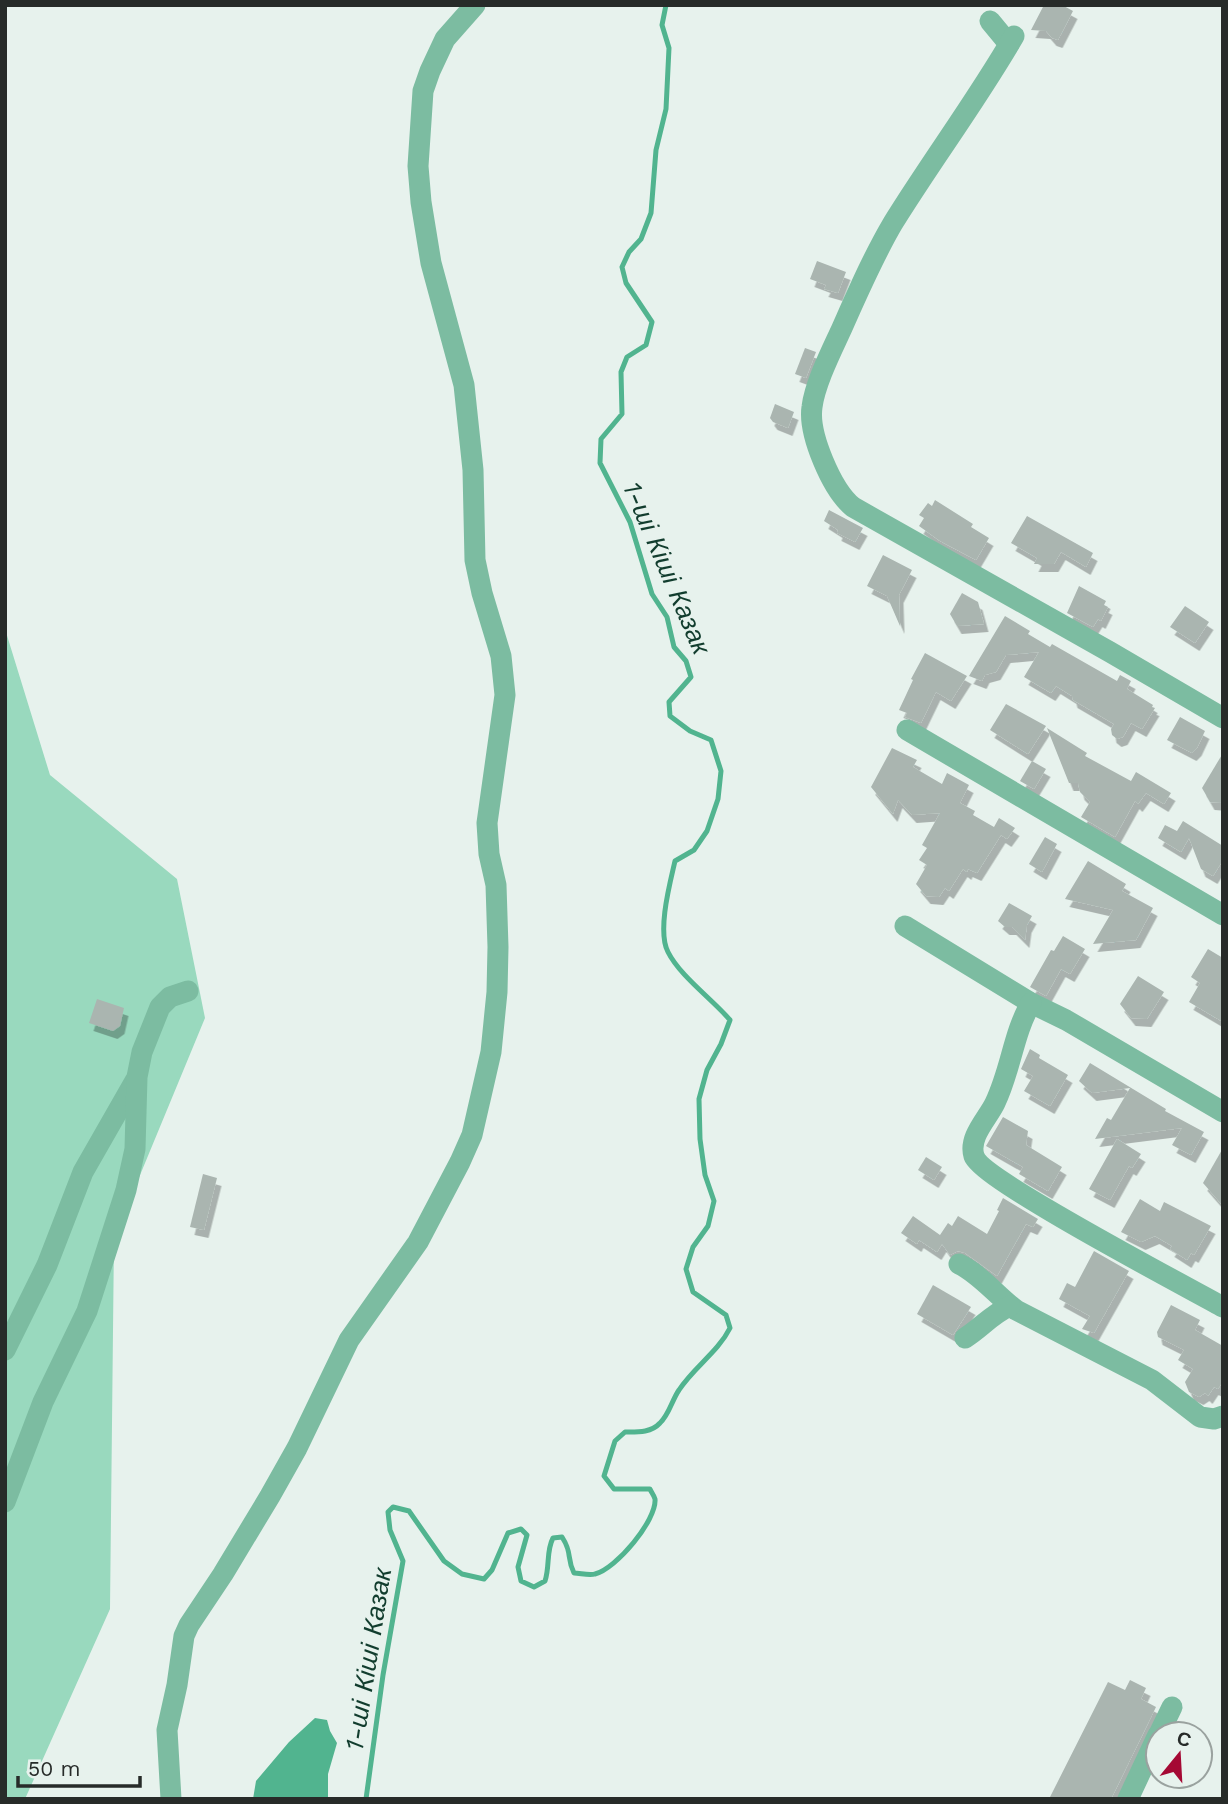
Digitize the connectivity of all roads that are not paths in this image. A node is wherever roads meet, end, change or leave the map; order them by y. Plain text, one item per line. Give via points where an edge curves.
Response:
1 (475, 5) edge
2 (990, 21) dead end
3 (1223, 718) edge
4 (907, 730) dead end
5 (1223, 915) edge
6 (905, 926) dead end
7 (188, 991) dead end
8 (1031, 1003) junction
9 (137, 1077) junction
10 (1223, 1112) edge
11 (959, 1264) dead end
12 (1010, 1306) junction
13 (1223, 1307) edge
14 (965, 1338) dead end
15 (5, 1350) edge
16 (1221, 1417) edge
17 (5, 1502) edge
18 (1171, 1707) dead end
19 (1165, 1720) edge
20 (1144, 1765) edge
21 (171, 1799) edge
22 (1128, 1799) edge

1 - 21 street via 445,39 430,71 423,91 418,166 431,263 464,385 473,470 475,560 501,656 505,695 487,823 498,947 491,1052 472,1135 418,1242 349,1340 297,1448 184,1636 167,1730
2 - 3 street via 1011,40 869,267 814,397 815,435 834,483 853,507
4 - 5 street
6 - 8 street
7 - 9 street via 170,997 160,1007
8 - 10 street
8 - 13 street via 1016,1033 999,1094 975,1139 974,1156 979,1164 1003,1183
9 - 15 street via 83,1172 47,1265
9 - 17 street via 135,1149 118,1216 87,1311 43,1402
11 - 12 street
12 - 14 street
12 - 16 street via 1152,1380 1200,1417
18 - 19 street
20 - 22 street

